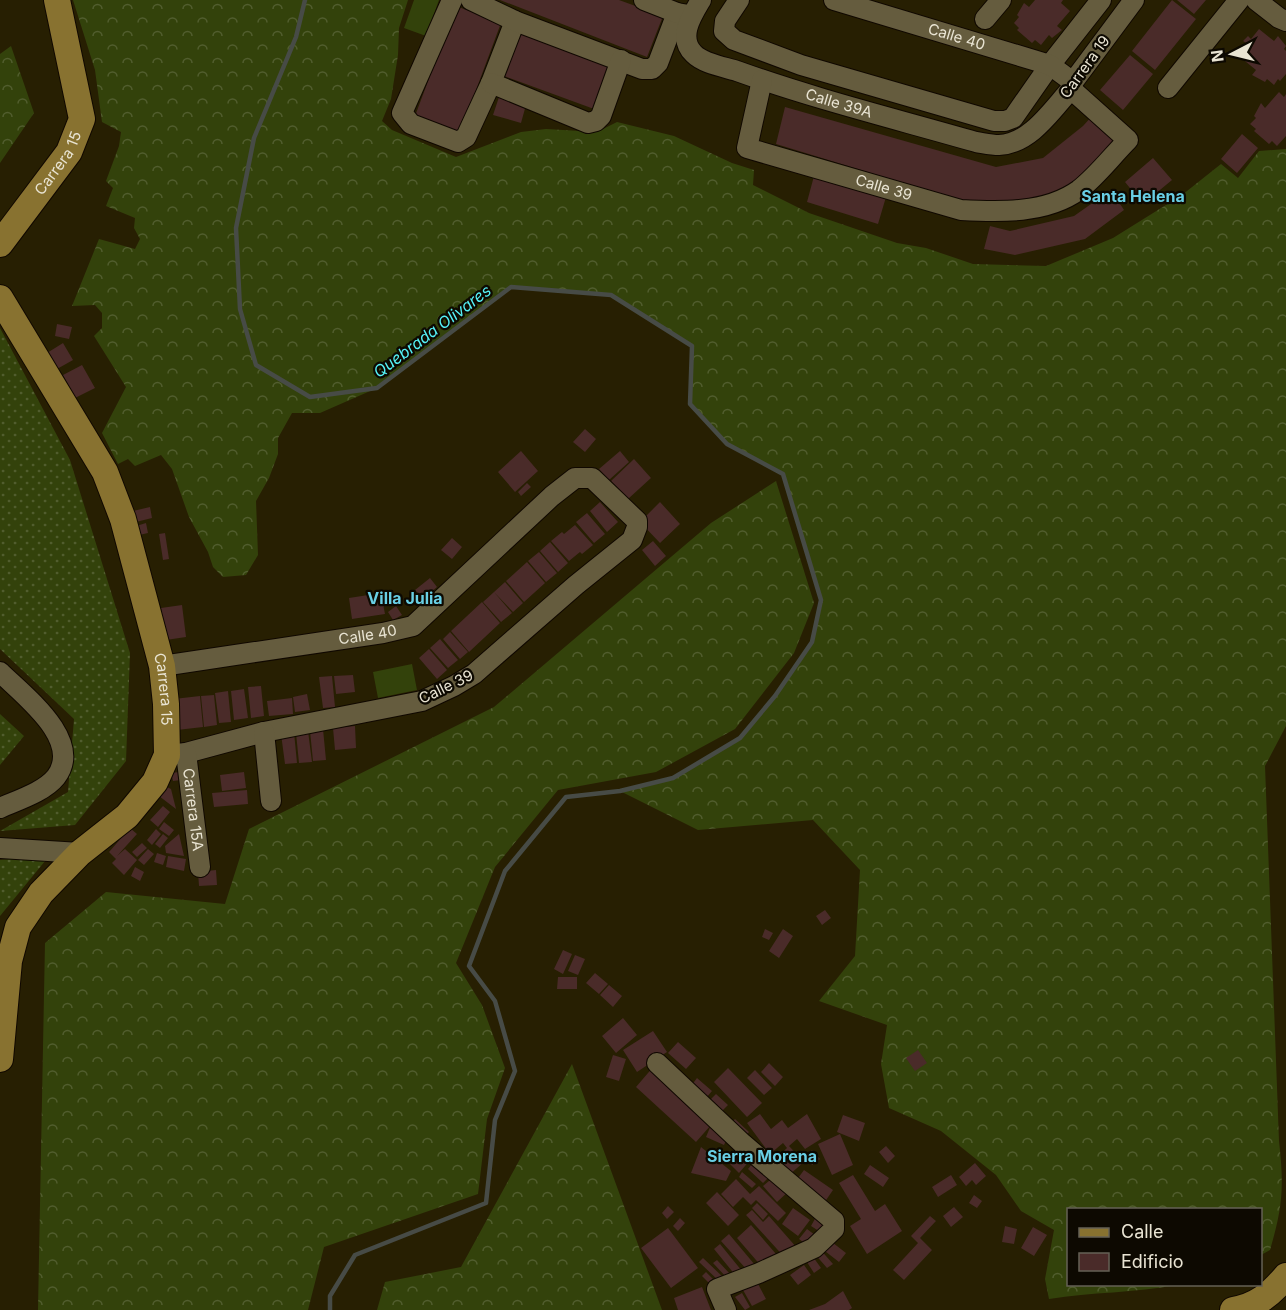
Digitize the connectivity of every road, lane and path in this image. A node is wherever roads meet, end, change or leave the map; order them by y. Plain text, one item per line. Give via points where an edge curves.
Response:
1 (57, 0) edge
2 (452, 0) edge
3 (471, 0) edge
4 (644, 0) edge
5 (739, 0) edge
6 (834, 0) edge
7 (1001, 0) edge
8 (1134, 0) edge
9 (1239, 0) edge
10 (1256, 0) edge
11 (1096, 2) edge
12 (690, 10) edge
13 (985, 19) dead end
14 (515, 21) junction
15 (1286, 21) edge
16 (621, 60) junction
17 (1050, 65) junction
18 (762, 80) junction
19 (491, 83) junction
20 (1072, 86) junction
21 (1168, 88) dead end
22 (994, 121) joint
23 (1128, 140) joint
24 (1000, 145) joint
25 (0, 244) edge
26 (0, 298) edge
27 (637, 527) joint
28 (162, 666) junction
29 (0, 672) edge
30 (264, 732) junction
31 (177, 754) junction
32 (271, 801) dead end
33 (0, 808) edge
34 (0, 848) edge
35 (80, 853) junction
36 (200, 867) dead end
37 (0, 1059) edge
38 (657, 1064) dead end
39 (1274, 1293) edge
40 (726, 1310) edge
41 (1233, 1310) edge

1 - 25 main road, Carrera 15 via 82,119 69,152
2 - 19 street via 402,113 411,124 458,142 466,137
3 - 14 street
4 - 12 street
5 - 22 street, Calle 39A via 724,21 724,31 735,40 801,65
6 - 17 street, Calle 40
7 - 13 street
8 - 20 street, Carrera 19
9 - 21 street
10 - 15 street
11 - 17 street, Carrera 19
12 - 16 street via 652,69
12 - 18 street, Calle 39A via 688,42 694,54
14 - 16 street
14 - 19 street
16 - 19 street via 601,116 588,123
17 - 20 street, Calle 40
17 - 22 street, Carrera 19 via 1013,118
18 - 23 street, Calle 39 via 747,148 961,210 1021,210 1047,205 1078,190
18 - 24 street, Calle 39A via 976,142
20 - 23 street, Calle 40
20 - 24 street, Carrera 19 via 1027,136
26 - 28 main road, Carrera 15 via 105,472 123,519
27 - 28 street, Calle 40 via 637,521 592,478 575,478 413,626
27 - 30 street, Calle 39 via 632,540 474,674 454,686 422,701
28 - 31 main road, Carrera 15
29 - 33 street via 52,723 62,746 63,763 56,777 40,789
30 - 31 street, Calle 39
30 - 32 street
31 - 35 main road, Carrera 15 via 127,816
31 - 36 street, Carrera 15A
34 - 35 street
35 - 37 main road, Carrera 15 via 41,893 18,927 9,961
38 - 40 street via 834,1221 834,1229 814,1248 717,1289
39 - 41 main road

